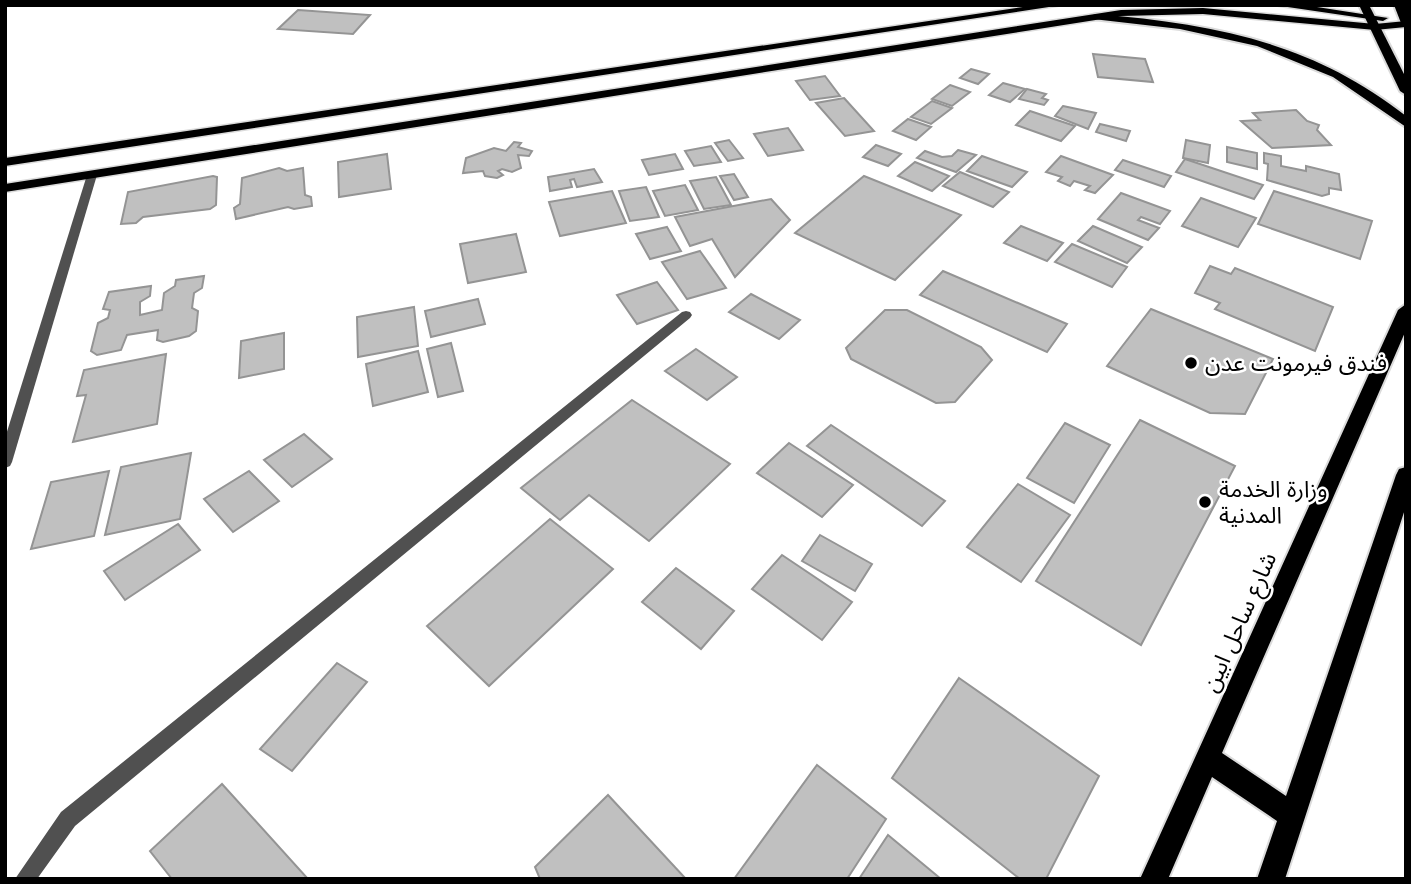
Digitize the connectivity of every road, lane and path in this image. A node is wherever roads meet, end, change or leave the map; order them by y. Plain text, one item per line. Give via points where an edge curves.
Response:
1 (1057, 5) edge
2 (1279, 5) edge
3 (1399, 5) edge
4 (1365, 10) edge
5 (1097, 17) junction
6 (1406, 23) edge
7 (1375, 27) junction
8 (1406, 91) edge
9 (1406, 123) edge
10 (5, 162) edge
11 (92, 174) junction
12 (5, 188) edge
13 (1406, 310) edge
14 (686, 315) dead end
15 (11, 422) edge
16 (5, 462) edge
17 (1406, 475) edge
18 (1207, 758) junction
19 (1292, 816) junction
20 (25, 879) edge
21 (1154, 879) edge
22 (1271, 879) edge

1 - 10 main road
2 - 4 main road
3 - 6 highway
4 - 6 main road
4 - 7 highway
5 - 7 main road via 1203,11
5 - 9 highway via 1199,28 1299,57 1358,84
5 - 11 main road
6 - 7 main road
7 - 8 highway
11 - 12 main road
11 - 15 street
13 - 18 highway, شارع ساحل ابين
14 - 20 street via 68,819
15 - 16 street
17 - 19 highway
18 - 19 highway
18 - 21 highway, شارع ساحل ابين
19 - 22 highway

